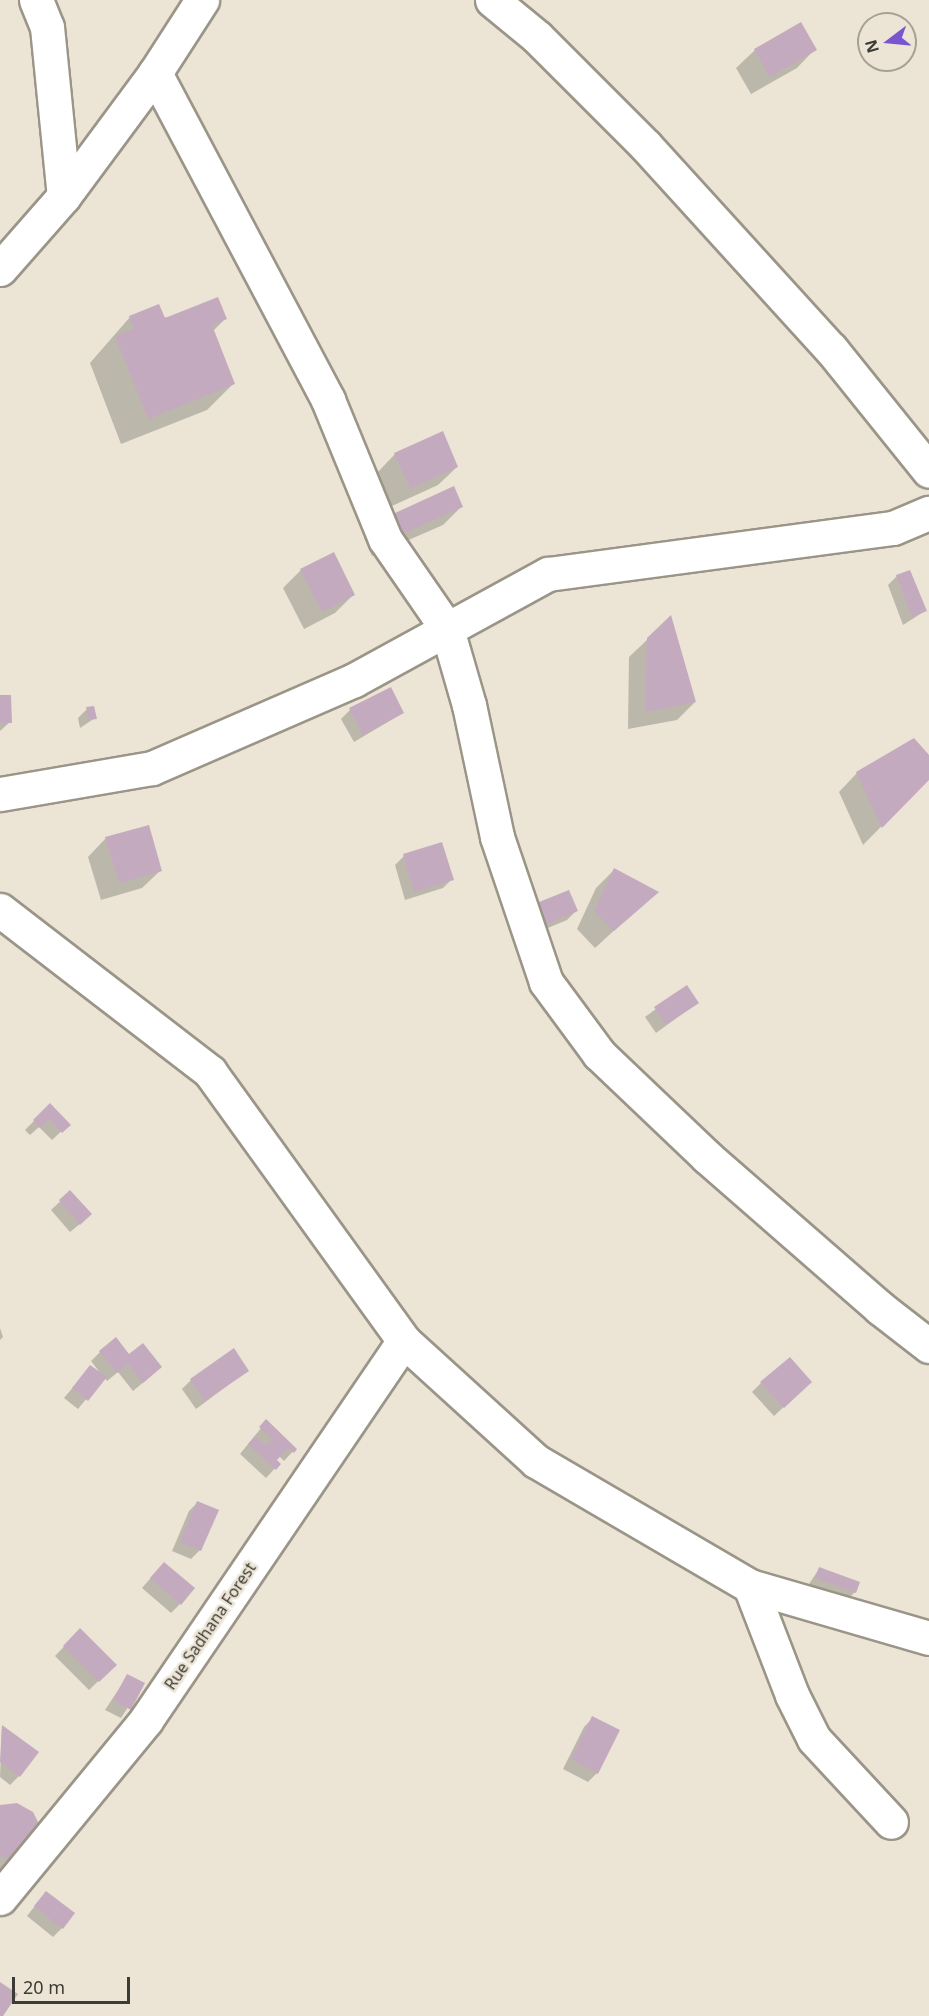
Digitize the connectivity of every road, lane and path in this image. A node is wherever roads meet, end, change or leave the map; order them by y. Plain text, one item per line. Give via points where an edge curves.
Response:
1 (36, 0) edge
2 (201, 0) edge
3 (492, 0) edge
4 (155, 73) junction
5 (64, 196) junction
6 (0, 269) edge
7 (929, 471) edge
8 (929, 513) edge
9 (447, 629) junction
10 (0, 794) edge
11 (0, 910) edge
12 (404, 1341) junction
13 (929, 1346) edge
14 (750, 1586) junction
15 (929, 1638) edge
16 (891, 1822) dead end
17 (0, 1898) edge

1 - 5 street via 47,27
2 - 4 street
3 - 7 street via 537,37 646,146 831,349
4 - 5 street
4 - 9 street via 328,400 386,539
5 - 6 street
8 - 9 street via 893,528 548,574
9 - 10 street via 354,680 152,768
9 - 13 street via 469,705 497,837 546,982 599,1054 707,1157
11 - 12 street via 210,1072
12 - 14 street via 536,1461
12 - 17 street, Rue Sadhana Forest via 146,1720
14 - 15 street
14 - 16 street via 792,1695 814,1739

